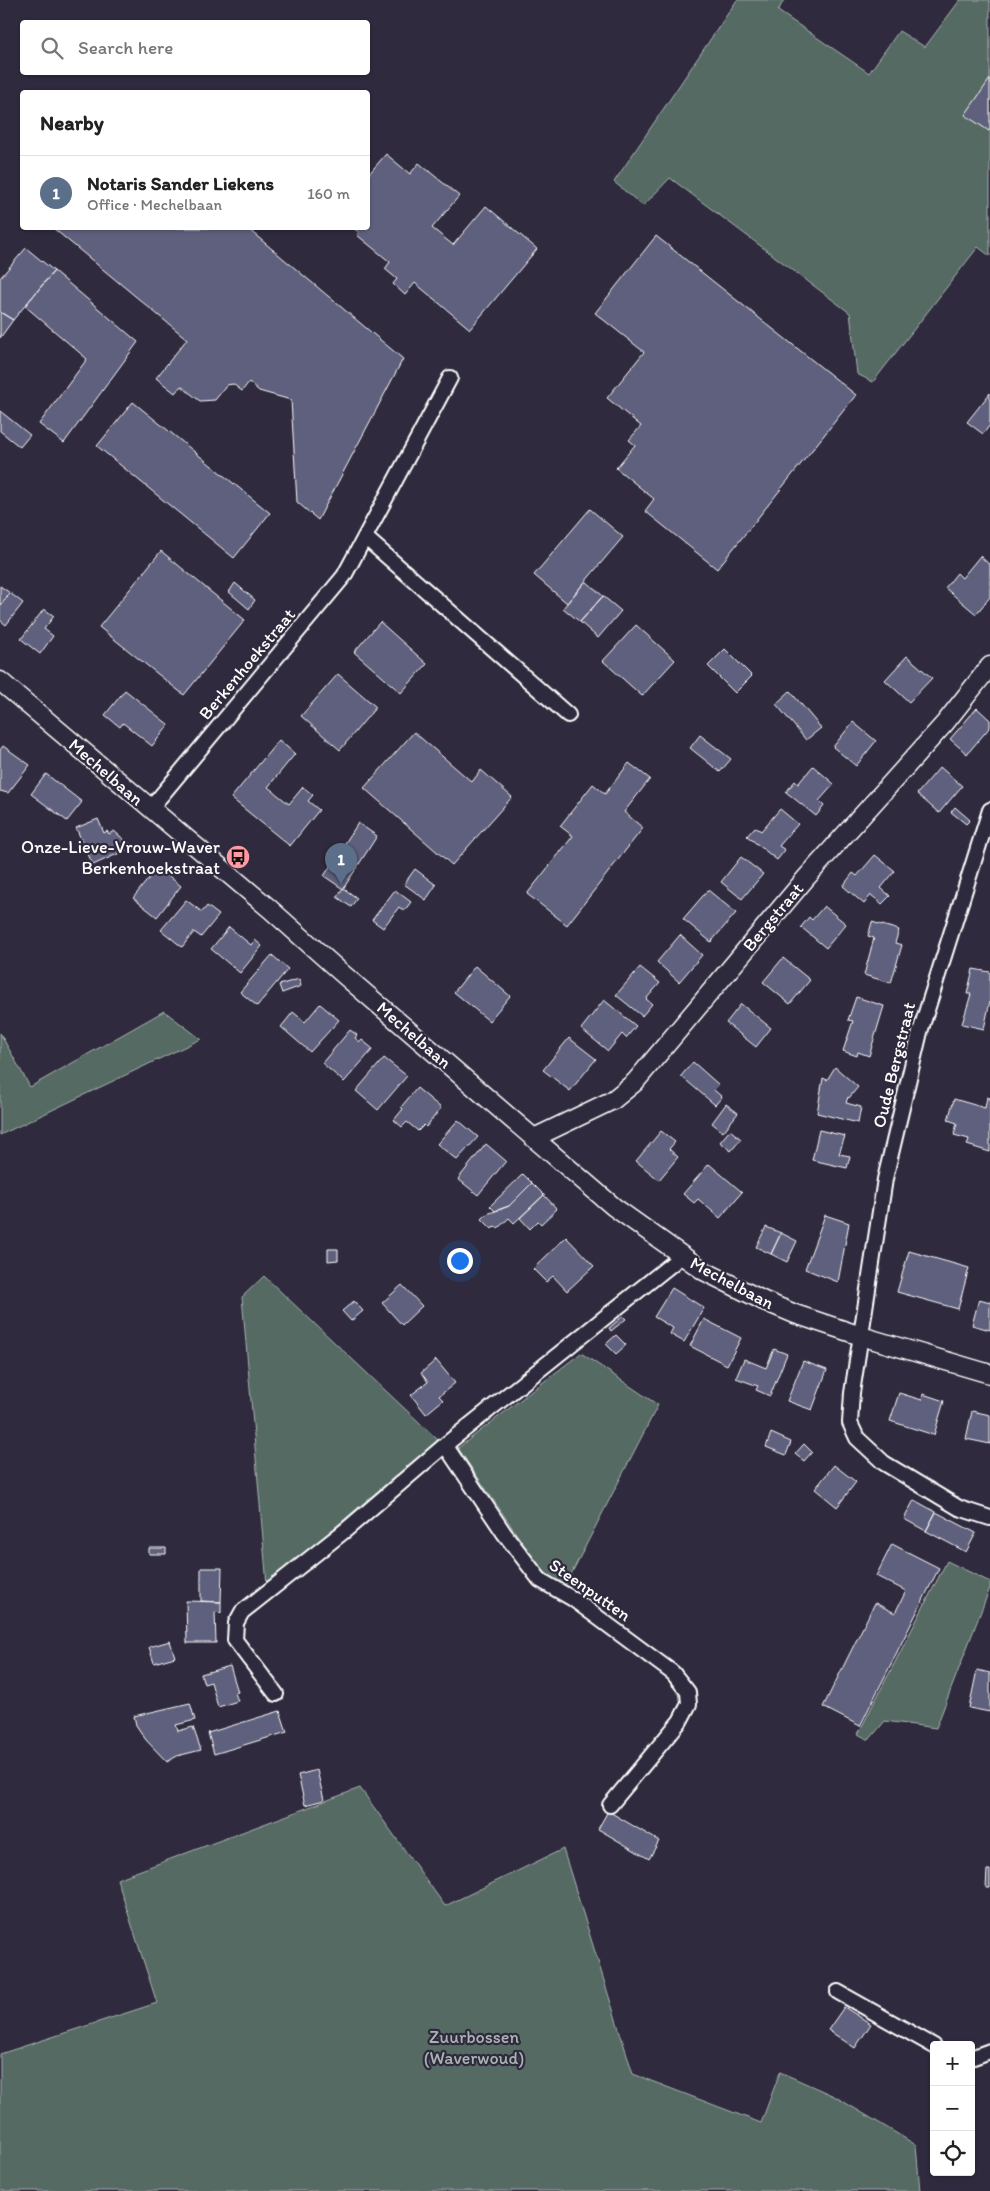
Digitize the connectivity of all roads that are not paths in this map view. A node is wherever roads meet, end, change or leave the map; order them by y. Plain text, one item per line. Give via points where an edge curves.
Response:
1 (450, 378) dead end
2 (366, 538) junction
3 (990, 666) edge
4 (0, 681) edge
5 (568, 715) dead end
6 (150, 809) junction
7 (990, 810) edge
8 (534, 1138) junction
9 (679, 1255) junction
10 (861, 1336) junction
11 (990, 1374) edge
12 (445, 1446) junction
13 (990, 1518) edge
14 (276, 1694) dead end
15 (610, 1804) dead end
16 (838, 1992) dead end
17 (930, 2044) edge
18 (990, 2051) edge
19 (975, 2057) edge

1 - 2 street, Berkenhoekstraat
2 - 5 street
2 - 6 street, Berkenhoekstraat via 344,576
3 - 8 street, Bergstraat via 945,723 806,878 635,1082 613,1100
4 - 6 street, Mechelbaan
6 - 8 street, Mechelbaan
7 - 10 street, Oude Bergstraat via 920,1032 885,1179
8 - 9 street, Mechelbaan via 614,1207
9 - 10 street, Mechelbaan via 764,1301
9 - 12 street
10 - 11 street, Mechelbaan
10 - 13 street via 850,1423 857,1438 884,1463 959,1508
12 - 14 street via 242,1612 236,1623 235,1640
12 - 15 street, Steenputten via 540,1580 573,1600 673,1674 688,1692 689,1704 680,1721
16 - 17 street
18 - 19 street

